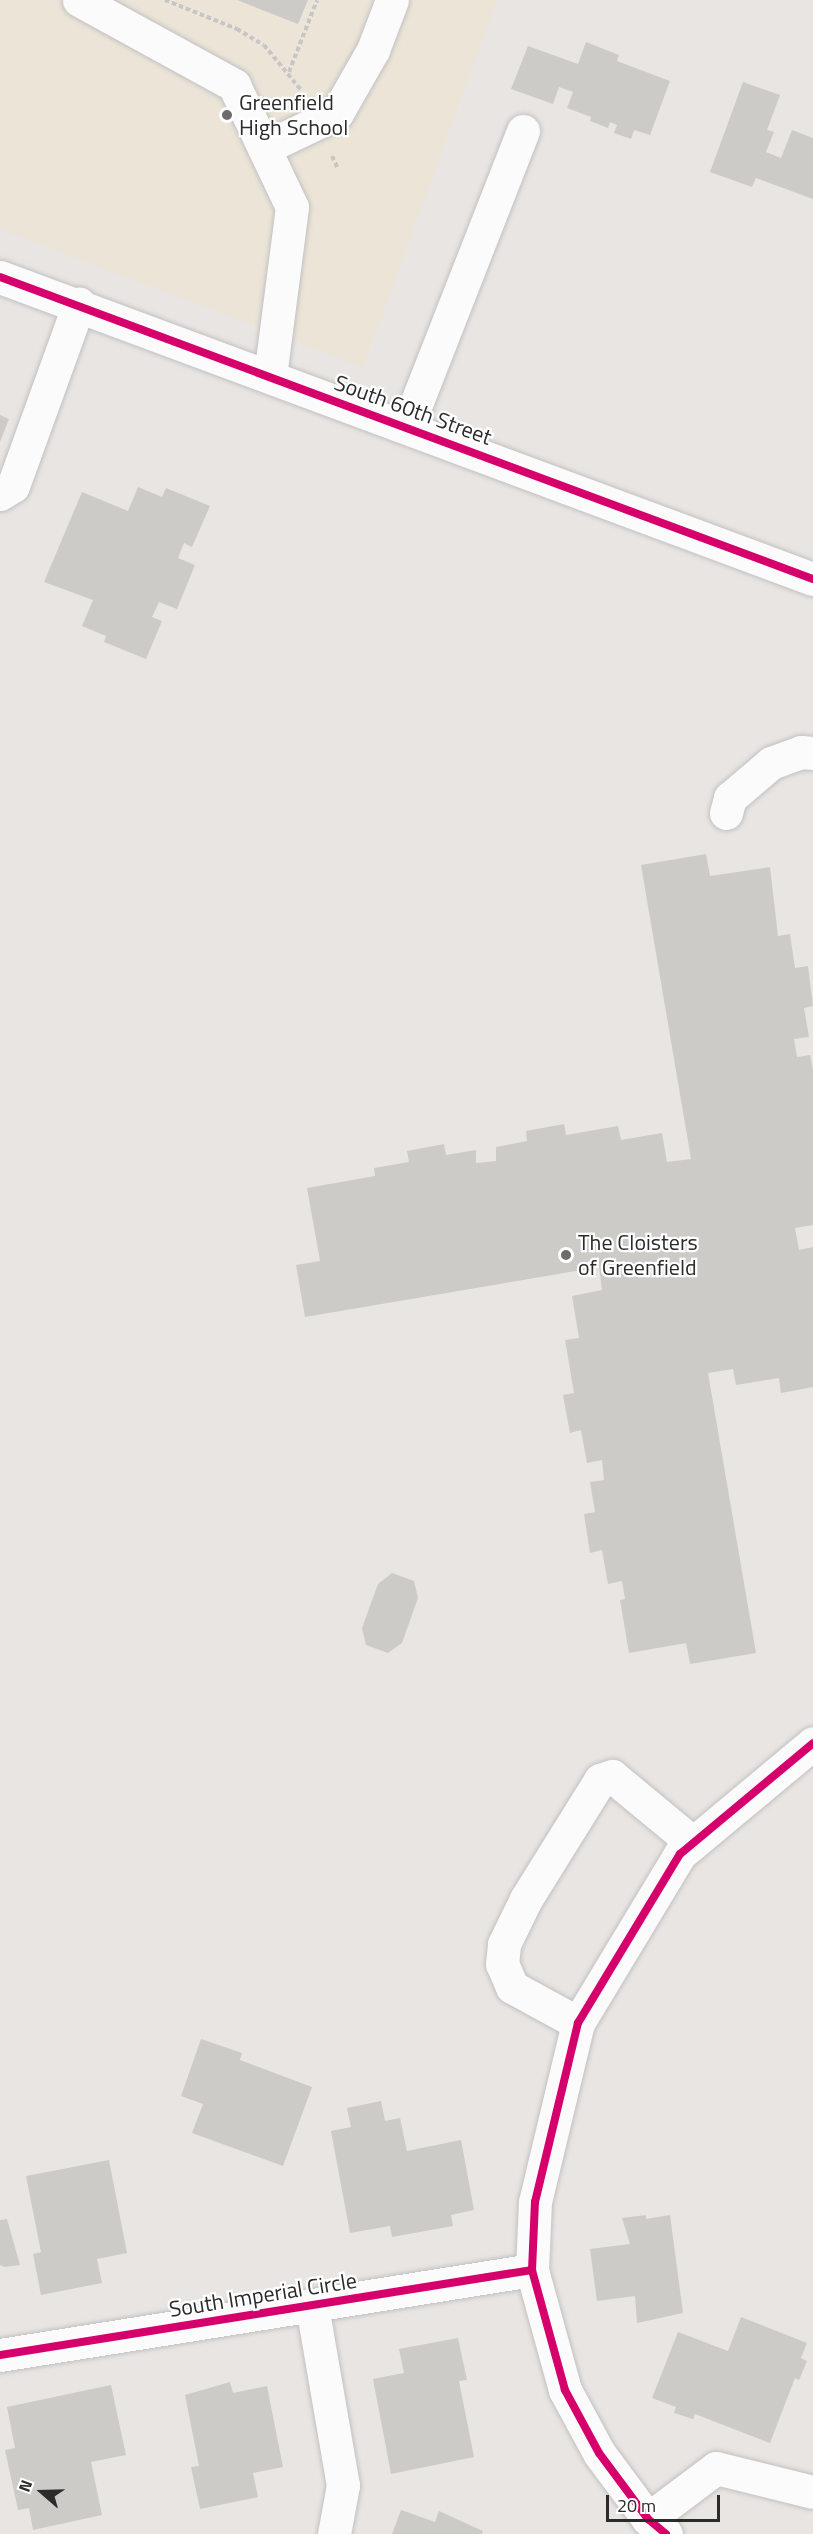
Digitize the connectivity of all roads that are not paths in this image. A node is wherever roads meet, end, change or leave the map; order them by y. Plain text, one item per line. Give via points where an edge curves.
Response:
1 (79, 0) edge
2 (392, 0) edge
3 (523, 131) dead end
4 (264, 148) junction
5 (0, 277) edge
6 (79, 304) junction
7 (270, 376) junction
8 (407, 427) junction
9 (0, 494) edge
10 (813, 579) edge
11 (813, 753) edge
12 (726, 813) dead end
13 (813, 1743) edge
14 (693, 1843) junction
15 (578, 2023) junction
16 (532, 2270) junction
17 (312, 2306) junction
18 (0, 2355) edge
19 (813, 2492) edge
20 (657, 2527) edge
21 (334, 2534) edge

1 - 4 street via 234,86
2 - 4 street via 373,50 337,113
3 - 8 street
4 - 7 street via 292,207
5 - 6 street, South 60th Street
6 - 7 street, South 60th Street
6 - 9 street via 13,486
7 - 8 street, South 60th Street
8 - 10 street, South 60th Street
11 - 12 street via 801,752 771,763 730,798
13 - 14 street
14 - 15 street via 680,1854
14 - 15 street via 612,1776 600,1780 526,1899 504,1944 502,1964 512,1988
15 - 16 street via 535,2202
16 - 17 street, South Imperial Circle
16 - 20 street via 564,2390 599,2453
17 - 18 street, South Imperial Circle
17 - 21 street via 343,2485
19 - 20 street via 716,2468

